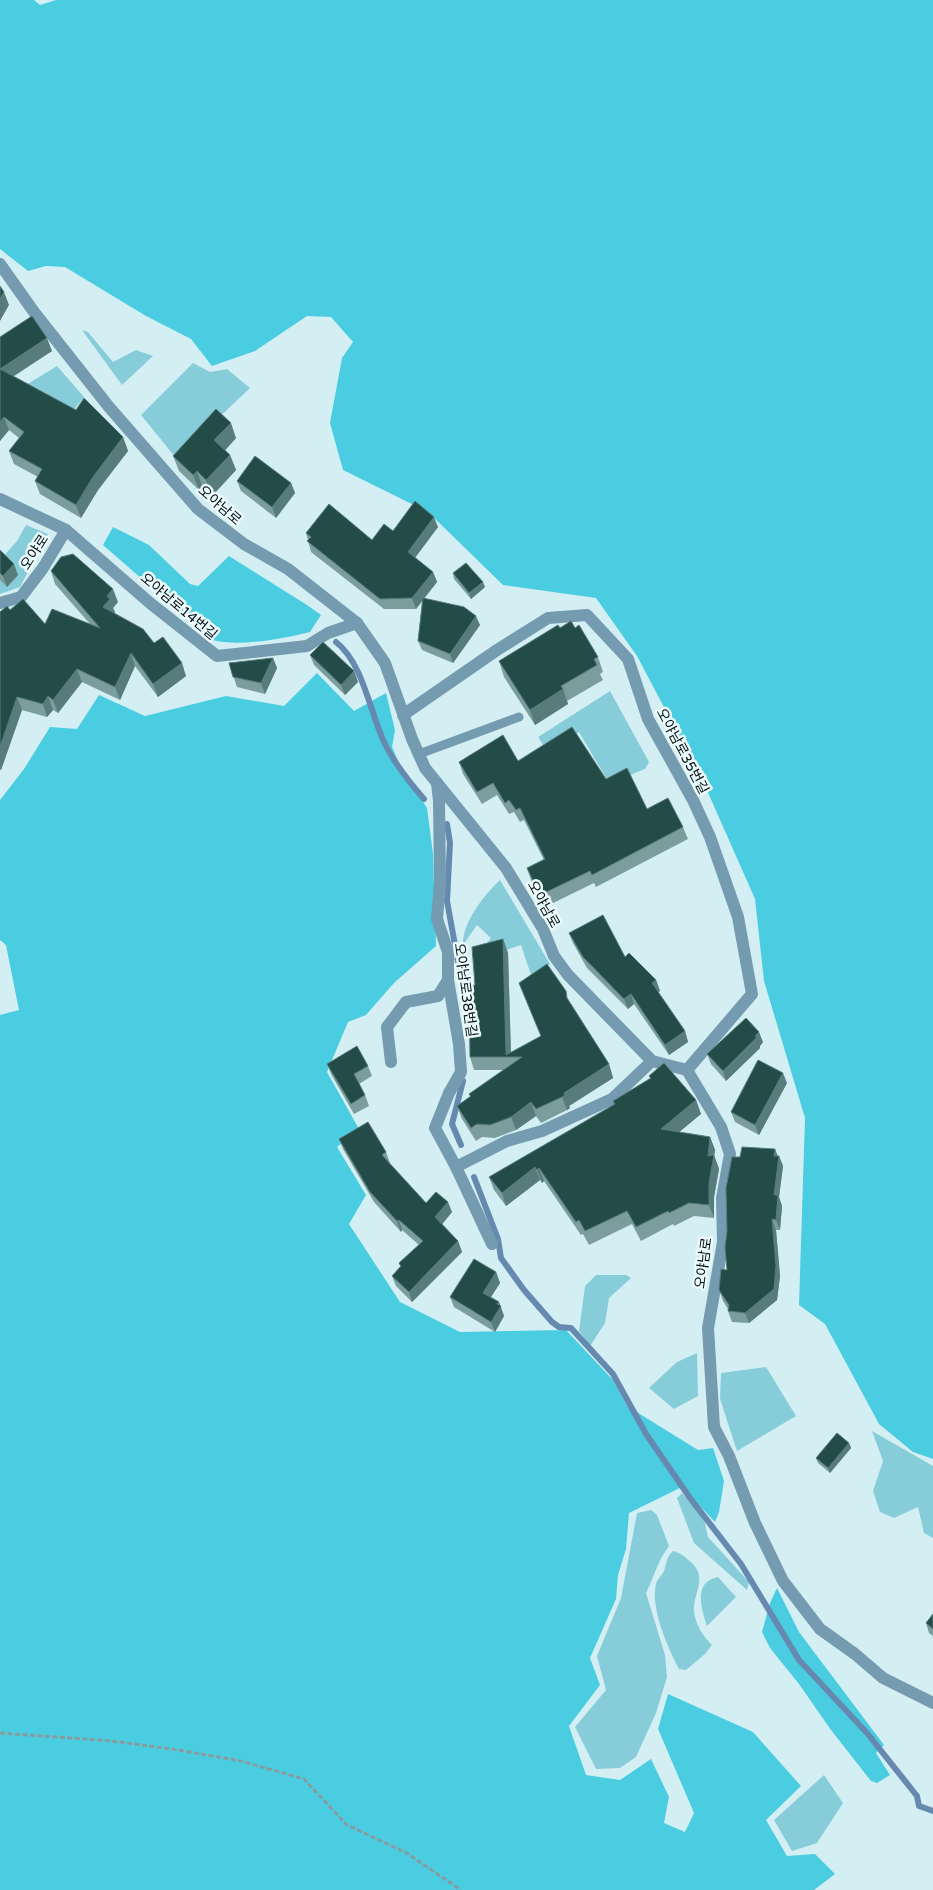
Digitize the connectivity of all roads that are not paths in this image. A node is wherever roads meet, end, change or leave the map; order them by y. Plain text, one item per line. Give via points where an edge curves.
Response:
1 (0, 264) edge
2 (0, 499) edge
3 (66, 530) junction
4 (0, 602) edge
5 (358, 623) junction
6 (404, 715) junction
7 (519, 717) dead end
8 (419, 754) junction
9 (437, 782) junction
10 (448, 980) junction
11 (391, 1062) dead end
12 (652, 1062) junction
13 (687, 1070) junction
14 (456, 1166) junction
15 (492, 1244) dead end
16 (933, 1702) edge

1 - 5 street, 오야남로 via 109,407 198,509 244,544 288,569
2 - 3 street, 오야남로14번길
3 - 4 street, 오야로 via 21,597
3 - 5 street, 오야남로14번길 via 217,656 307,646 328,633
5 - 6 street, 오야남로 via 386,663
6 - 8 street, 오야남로
6 - 13 street, 오야남로35번길 via 548,618 587,615 628,659 648,719 693,800 724,876 738,917 752,994
7 - 8 lane
8 - 9 street, 오야남로
9 - 10 street, 오야남로38번길 via 440,872 437,919 448,952
9 - 12 street, 오야남로 via 506,868 543,929 554,956 568,975
10 - 11 street via 438,996 406,1002 387,1027
10 - 14 street, 오야남로38번길 via 461,1072 435,1128
12 - 13 street
12 - 14 street via 612,1099 542,1131 507,1141
13 - 16 street, 오야남로 via 721,1127 730,1154 722,1198 723,1242 708,1328 714,1427 783,1581 820,1629 883,1678
14 - 15 street, 오야남로38번길

